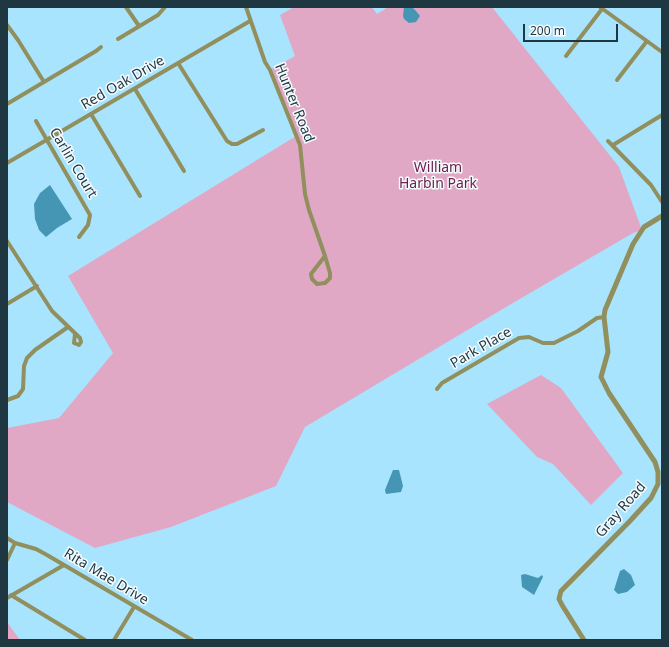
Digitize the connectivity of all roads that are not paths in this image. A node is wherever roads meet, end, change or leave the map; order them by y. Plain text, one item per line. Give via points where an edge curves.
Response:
1 (126, 7) edge
2 (165, 7) edge
3 (246, 7) edge
4 (601, 8) edge
5 (250, 21) junction
6 (7, 25) edge
7 (139, 26) junction
8 (118, 39) dead end
9 (647, 41) junction
10 (101, 46) dead end
11 (662, 52) edge
12 (566, 56) dead end
13 (178, 63) junction
14 (617, 80) dead end
15 (44, 82) junction
16 (135, 89) junction
17 (7, 104) edge
18 (91, 114) junction
19 (662, 115) edge
20 (36, 121) dead end
21 (263, 130) dead end
22 (47, 139) junction
23 (608, 140) dead end
24 (613, 146) junction
25 (7, 163) edge
26 (184, 171) dead end
27 (140, 196) dead end
28 (662, 202) edge
29 (662, 216) edge
30 (79, 237) dead end
31 (7, 241) edge
32 (325, 256) junction
33 (36, 286) junction
34 (7, 304) edge
35 (604, 317) junction
36 (68, 327) junction
37 (75, 334) dead end
38 (437, 389) dead end
39 (7, 400) edge
40 (7, 538) edge
41 (15, 543) junction
42 (7, 560) edge
43 (64, 565) junction
44 (11, 596) junction
45 (7, 598) edge
46 (134, 607) junction
47 (85, 640) edge
48 (114, 640) edge
49 (192, 640) edge
50 (584, 640) edge

1 - 7 street
2 - 7 street via 158,15
3 - 5 street, Hunter Road
4 - 9 street
4 - 12 street
5 - 13 street, Red Oak Drive
5 - 32 street, Hunter Road via 300,145 306,194
6 - 15 street
7 - 8 street
9 - 11 street
9 - 14 street
10 - 15 street via 96,52
13 - 16 street, Red Oak Drive
13 - 21 street via 227,142 237,144
15 - 17 street
16 - 18 street, Red Oak Drive
16 - 26 street
18 - 22 street, Red Oak Drive
18 - 27 street
19 - 24 street
20 - 22 street, Carlin Court
22 - 25 street, Red Oak Drive
22 - 30 street, Carlin Court via 90,215 88,225
23 - 24 street
24 - 28 street via 651,185
29 - 35 street, Gray Road via 644,227 633,244
31 - 33 street
32 - 32 street, Hunter Road via 330,278 325,283 317,284 311,274
33 - 34 street
33 - 36 street via 52,311
35 - 38 street, Park Place via 596,318 554,343 543,343 529,337 519,338 442,383
35 - 50 street, Gray Road via 608,345 601,377 603,384 651,454 658,467 659,478 651,498 561,591 559,599 562,606
36 - 37 street
36 - 39 street via 34,350 27,358 23,389 18,396
40 - 41 street, Rita Mae Drive
41 - 42 street
41 - 43 street, Rita Mae Drive via 36,549
43 - 44 street
43 - 46 street, Rita Mae Drive
44 - 45 street
44 - 47 street
46 - 48 street
46 - 49 street, Rita Mae Drive

